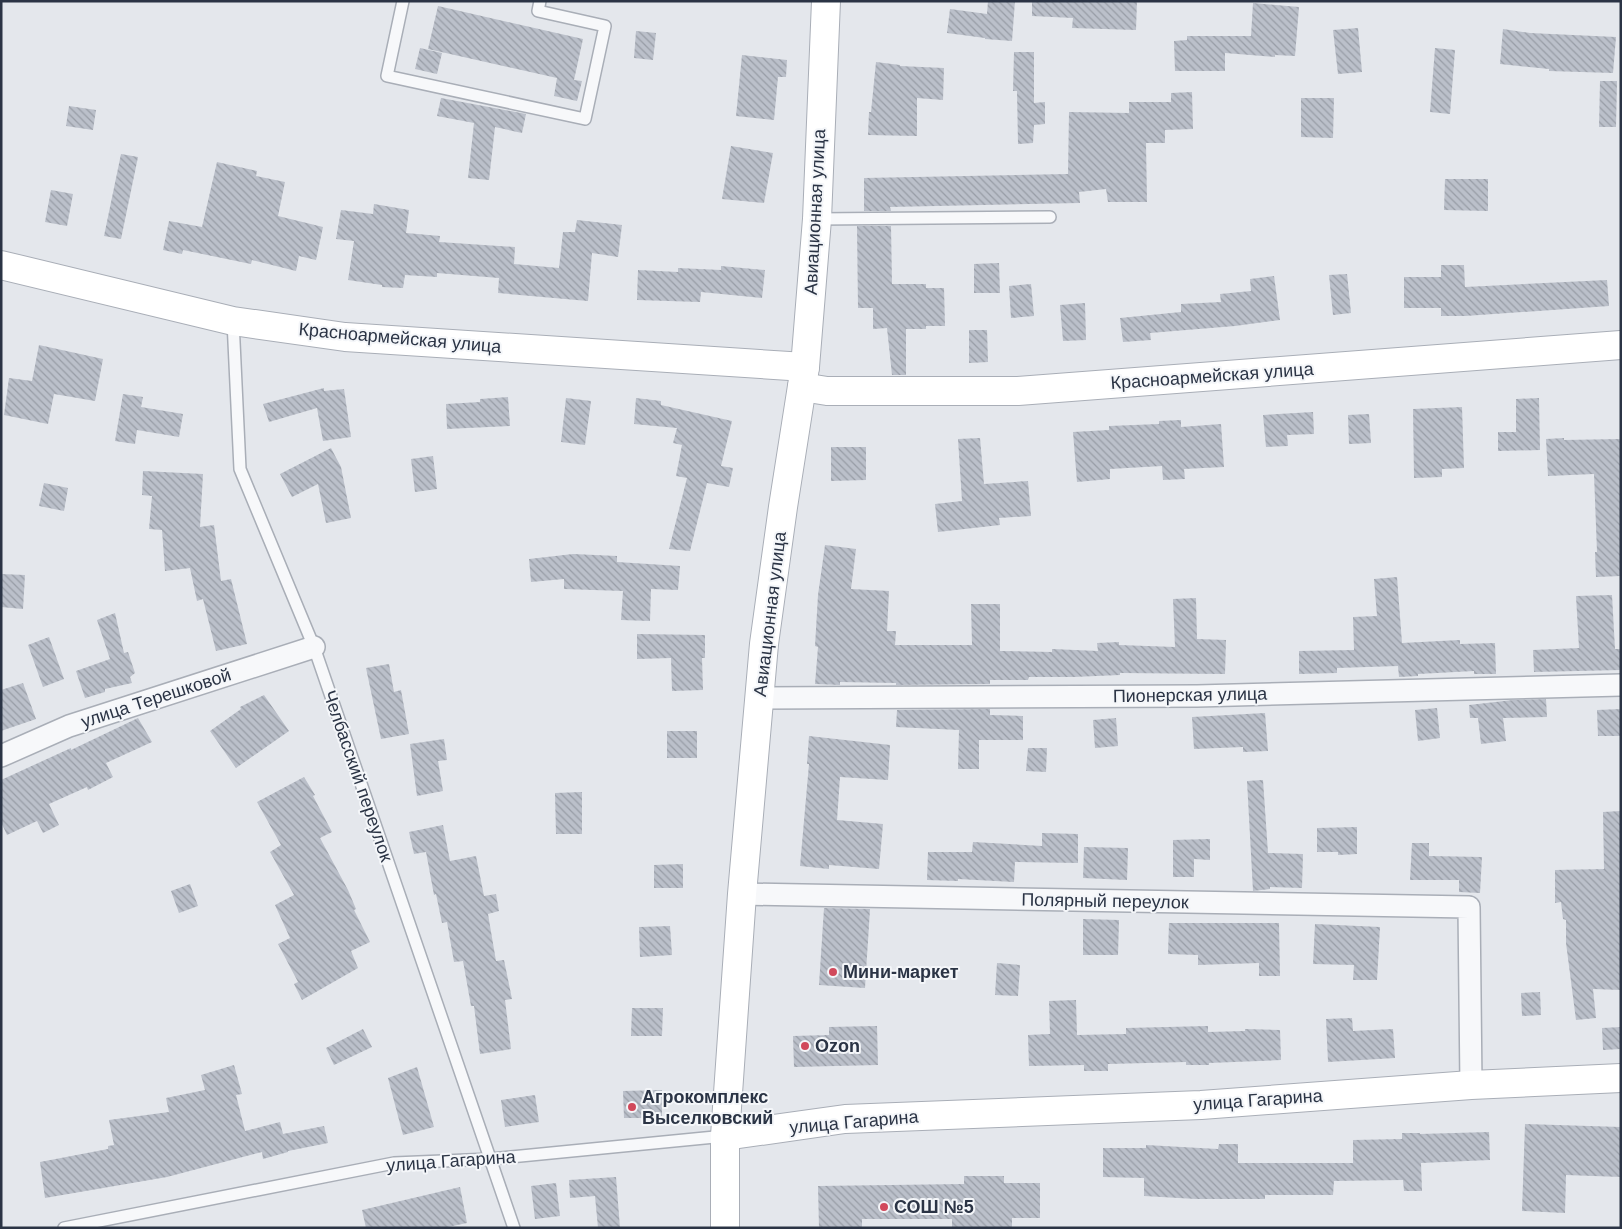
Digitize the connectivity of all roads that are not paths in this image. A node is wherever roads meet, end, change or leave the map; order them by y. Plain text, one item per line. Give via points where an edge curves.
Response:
1 (403, 1) edge
2 (540, 1) edge
3 (826, 1) edge
4 (1050, 217) dead end
5 (817, 218) junction
6 (1, 265) edge
7 (233, 321) junction
8 (1621, 345) edge
9 (803, 377) junction
10 (314, 648) junction
11 (1621, 685) edge
12 (760, 698) junction
13 (1, 756) edge
14 (742, 894) junction
15 (1621, 1078) edge
16 (1471, 1085) junction
17 (726, 1136) junction
18 (491, 1159) junction
19 (64, 1228) edge
20 (514, 1228) edge
21 (725, 1228) edge

1 - 2 lane via 387,76 585,119 605,26 538,11
3 - 5 street, Авиационная улица
4 - 5 lane
5 - 9 street, Авиационная улица
6 - 7 street, Красноармейская улица
7 - 9 street, Красноармейская улица via 345,337
7 - 10 lane, Челбасский переулок via 240,468
8 - 9 street, Красноармейская улица via 1018,391 827,391
9 - 12 street, Авиационная улица via 778,536
10 - 13 street, улица Терешковой via 70,726
10 - 18 lane, Челбасский переулок
11 - 12 street, Пионерская улица via 1197,696
12 - 14 street, Авиационная улица
14 - 16 street, Полярный переулок via 1468,907
14 - 17 street, Авиационная улица
15 - 16 street, улица Гагарина
16 - 17 street, улица Гагарина via 1201,1105 845,1119
17 - 18 lane, улица Гагарина
17 - 21 street, Авиационная улица
18 - 19 lane, улица Гагарина via 394,1164
18 - 20 lane, Челбасский переулок

